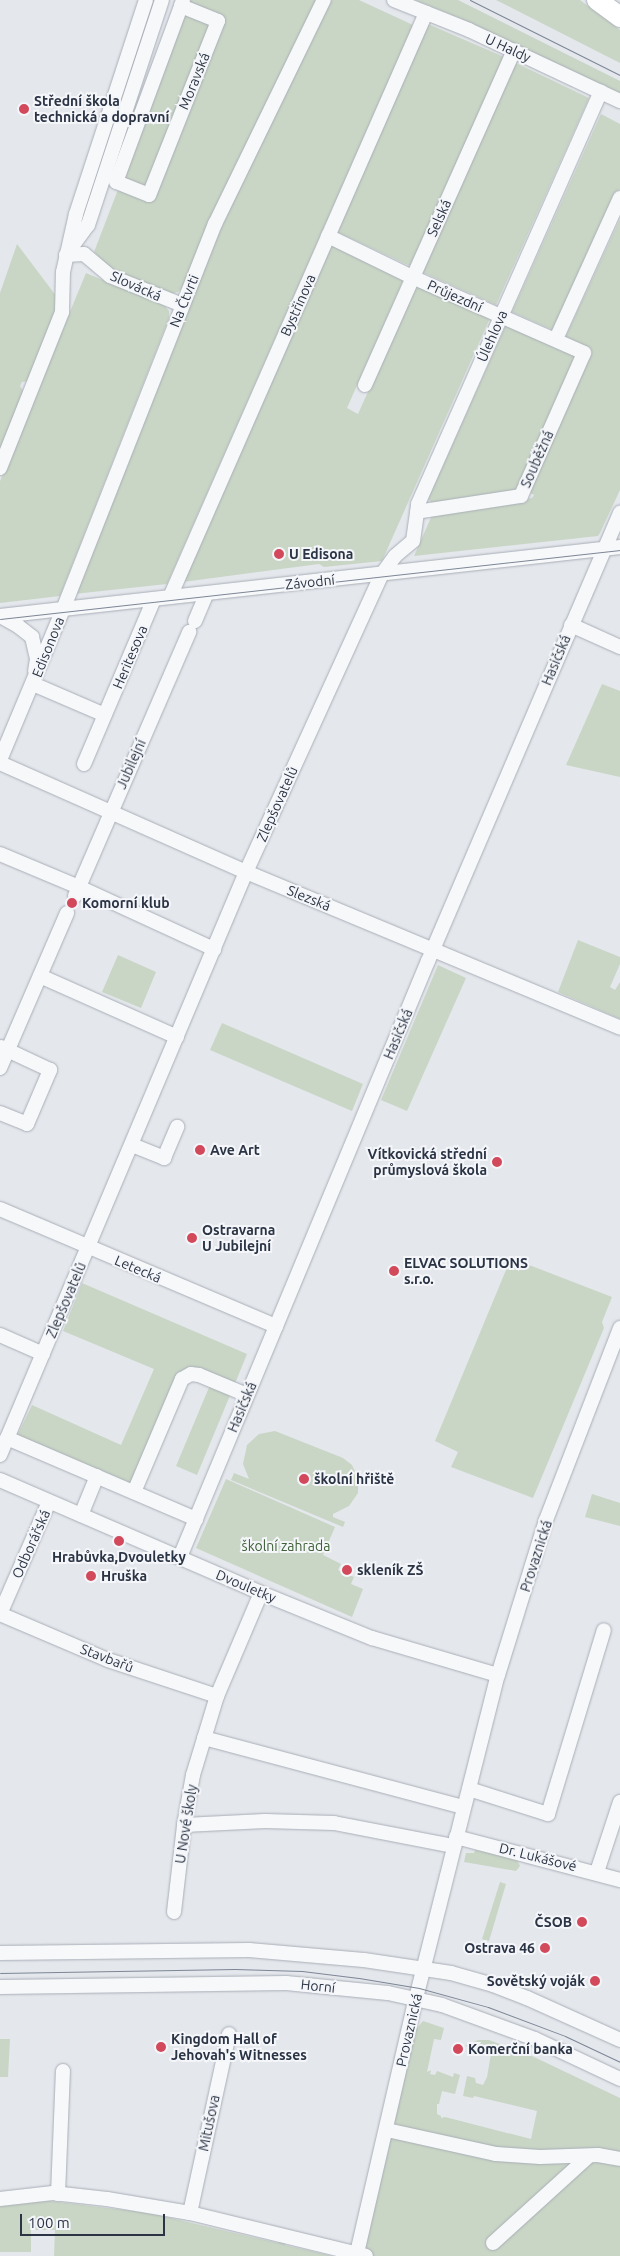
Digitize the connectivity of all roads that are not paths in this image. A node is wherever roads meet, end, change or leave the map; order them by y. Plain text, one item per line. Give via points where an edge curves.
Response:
1 (146, 0) edge
2 (162, 0) edge
3 (324, 0) edge
4 (394, 0) edge
5 (597, 0) edge
6 (182, 3) edge
7 (426, 13) junction
8 (620, 17) edge
9 (514, 51) junction
10 (601, 92) junction
11 (620, 101) edge
12 (620, 198) edge
13 (328, 236) junction
14 (66, 255) junction
15 (412, 277) junction
16 (182, 305) junction
17 (501, 316) junction
18 (556, 339) junction
19 (584, 353) joint
20 (365, 385) dead end
21 (0, 468) edge
22 (417, 512) junction
23 (620, 512) edge
24 (620, 547) edge
25 (603, 549) junction
26 (382, 574) junction
27 (207, 593) junction
28 (170, 598) junction
29 (154, 599) junction
30 (63, 609) junction
31 (0, 616) edge
32 (570, 625) junction
33 (620, 647) edge
34 (33, 684) junction
35 (105, 715) junction
36 (0, 762) edge
37 (84, 764) dead end
38 (110, 812) junction
39 (0, 854) edge
40 (246, 872) junction
41 (77, 892) junction
42 (67, 913) dead end
43 (434, 948) junction
44 (214, 950) junction
45 (40, 976) junction
46 (620, 1028) edge
47 (177, 1037) junction
48 (4, 1049) edge
49 (0, 1068) edge
50 (0, 1113) edge
51 (177, 1127) dead end
52 (132, 1145) junction
53 (0, 1209) edge
54 (89, 1248) junction
55 (276, 1326) junction
56 (620, 1328) edge
57 (0, 1335) edge
58 (43, 1354) junction
59 (248, 1395) junction
60 (7, 1438) junction
61 (0, 1455) edge
62 (97, 1476) junction
63 (0, 1480) edge
64 (134, 1492) junction
65 (49, 1502) junction
66 (81, 1515) junction
67 (196, 1519) junction
68 (180, 1557) junction
69 (261, 1593) junction
70 (0, 1614) edge
71 (604, 1630) dead end
72 (498, 1675) junction
73 (217, 1696) junction
74 (204, 1738) junction
75 (469, 1789) junction
76 (620, 1802) edge
77 (464, 1807) junction
78 (184, 1825) junction
79 (455, 1842) junction
80 (597, 1872) junction
81 (620, 1880) edge
82 (174, 1912) dead end
83 (0, 1953) edge
84 (424, 1969) junction
85 (0, 1987) edge
86 (416, 1998) junction
87 (229, 2034) dead end
88 (620, 2040) edge
89 (63, 2071) dead end
90 (620, 2079) edge
91 (387, 2130) junction
92 (551, 2156) junction
93 (589, 2156) junction
94 (620, 2159) edge
95 (562, 2181) junction
96 (58, 2194) junction
97 (0, 2199) edge
98 (190, 2213) junction
99 (492, 2243) dead end
100 (361, 2254) edge

1 - 14 street via 76,214
2 - 14 street via 88,225
3 - 16 street, Na Čtvrti via 215,224
4 - 7 street, U Haldy
5 - 8 highway
6 - 6 street, Moravská via 218,20 149,195 116,182
7 - 9 street, U Haldy
7 - 13 street, Bystřinova
9 - 10 street, U Haldy
9 - 15 street, Selská
10 - 11 street, U Haldy
10 - 17 street, Úlehlova
12 - 18 street
13 - 15 street, Průjezdní
13 - 28 street, Bystřinova
14 - 16 street, Slovácká via 84,254 110,276
14 - 21 street via 62,312
15 - 17 street, Průjezdní
15 - 20 street, Selská
16 - 30 street, Na Čtvrti
17 - 18 street, Průjezdní
17 - 22 street, Úlehlova
18 - 19 street, Průjezdní
19 - 22 street, Souběžná via 521,496
22 - 26 street, Úlehlova via 413,541 395,556
23 - 25 street, Hasičská
24 - 25 street, Závodní
25 - 26 street, Závodní
25 - 32 street, Hasičská
26 - 27 street, Závodní
26 - 40 street, Zlepšovatelů
27 - 28 street, Závodní
27 - 38 street, Jubilejní
28 - 29 street, Závodní
29 - 30 street, Závodní
29 - 35 street, Heritesova
30 - 31 street, Závodní
30 - 34 street, Edisonova
31 - 34 street, Edisonova via 32,637 37,659
32 - 33 street
32 - 43 street, Hasičská
34 - 35 street
34 - 36 street, Edisonova
35 - 37 street, Heritesova
36 - 38 street, Slezská
38 - 40 street, Slezská
38 - 41 street, Jubilejní
39 - 41 street
40 - 43 street, Slezská
40 - 44 street, Zlepšovatelů
41 - 44 street
42 - 45 street
43 - 46 street, Slezská
43 - 55 street, Hasičská
44 - 47 street, Zlepšovatelů
45 - 47 street
45 - 48 street
47 - 52 street, Zlepšovatelů
48 - 49 street
48 - 50 street via 50,1070 27,1124
51 - 52 street via 164,1158
52 - 54 street, Zlepšovatelů
53 - 54 street, Letecká
54 - 55 street, Letecká
54 - 58 street, Zlepšovatelů
55 - 59 street, Hasičská
56 - 72 street, Provaznická via 546,1520
57 - 58 street
58 - 60 street, Zlepšovatelů
59 - 64 street via 199,1375 191,1374 182,1379
59 - 67 street, Hasičská
60 - 61 street, Zlepšovatelů
60 - 62 street
62 - 64 street
62 - 66 street
63 - 65 street, Dvouletky
64 - 67 street
65 - 66 street, Dvouletky
65 - 70 street, Odborářská
66 - 68 street, Dvouletky
67 - 68 street, Hasičská
68 - 69 street, Dvouletky
69 - 72 street, Dvouletky via 372,1638
69 - 73 street, U Nové školy
70 - 73 street, Stavbařů via 108,1660
71 - 75 street via 548,1814
72 - 75 street, Provaznická
73 - 74 street, U Nové školy
74 - 77 street
74 - 78 street, U Nové školy
75 - 77 street, Provaznická
76 - 80 street
77 - 79 street, Provaznická
78 - 79 street, Dr. Lukášové via 265,1821 334,1823
78 - 82 street, U Nové školy
79 - 80 street, Dr. Lukášové
79 - 84 street, Provaznická
80 - 81 street, Dr. Lukášové
83 - 84 street via 249,1950
84 - 86 street, Provaznická
84 - 88 street via 455,1974 527,1998
85 - 86 street, Horní via 286,1983
86 - 90 street, Horní via 535,2039
86 - 91 street, Provaznická
87 - 98 street, Mitušova
89 - 96 street
91 - 92 street via 496,2154
91 - 100 street, Provaznická
92 - 93 street
92 - 95 street
93 - 94 street
93 - 95 street
95 - 99 street
96 - 97 street
96 - 98 street
98 - 100 street

